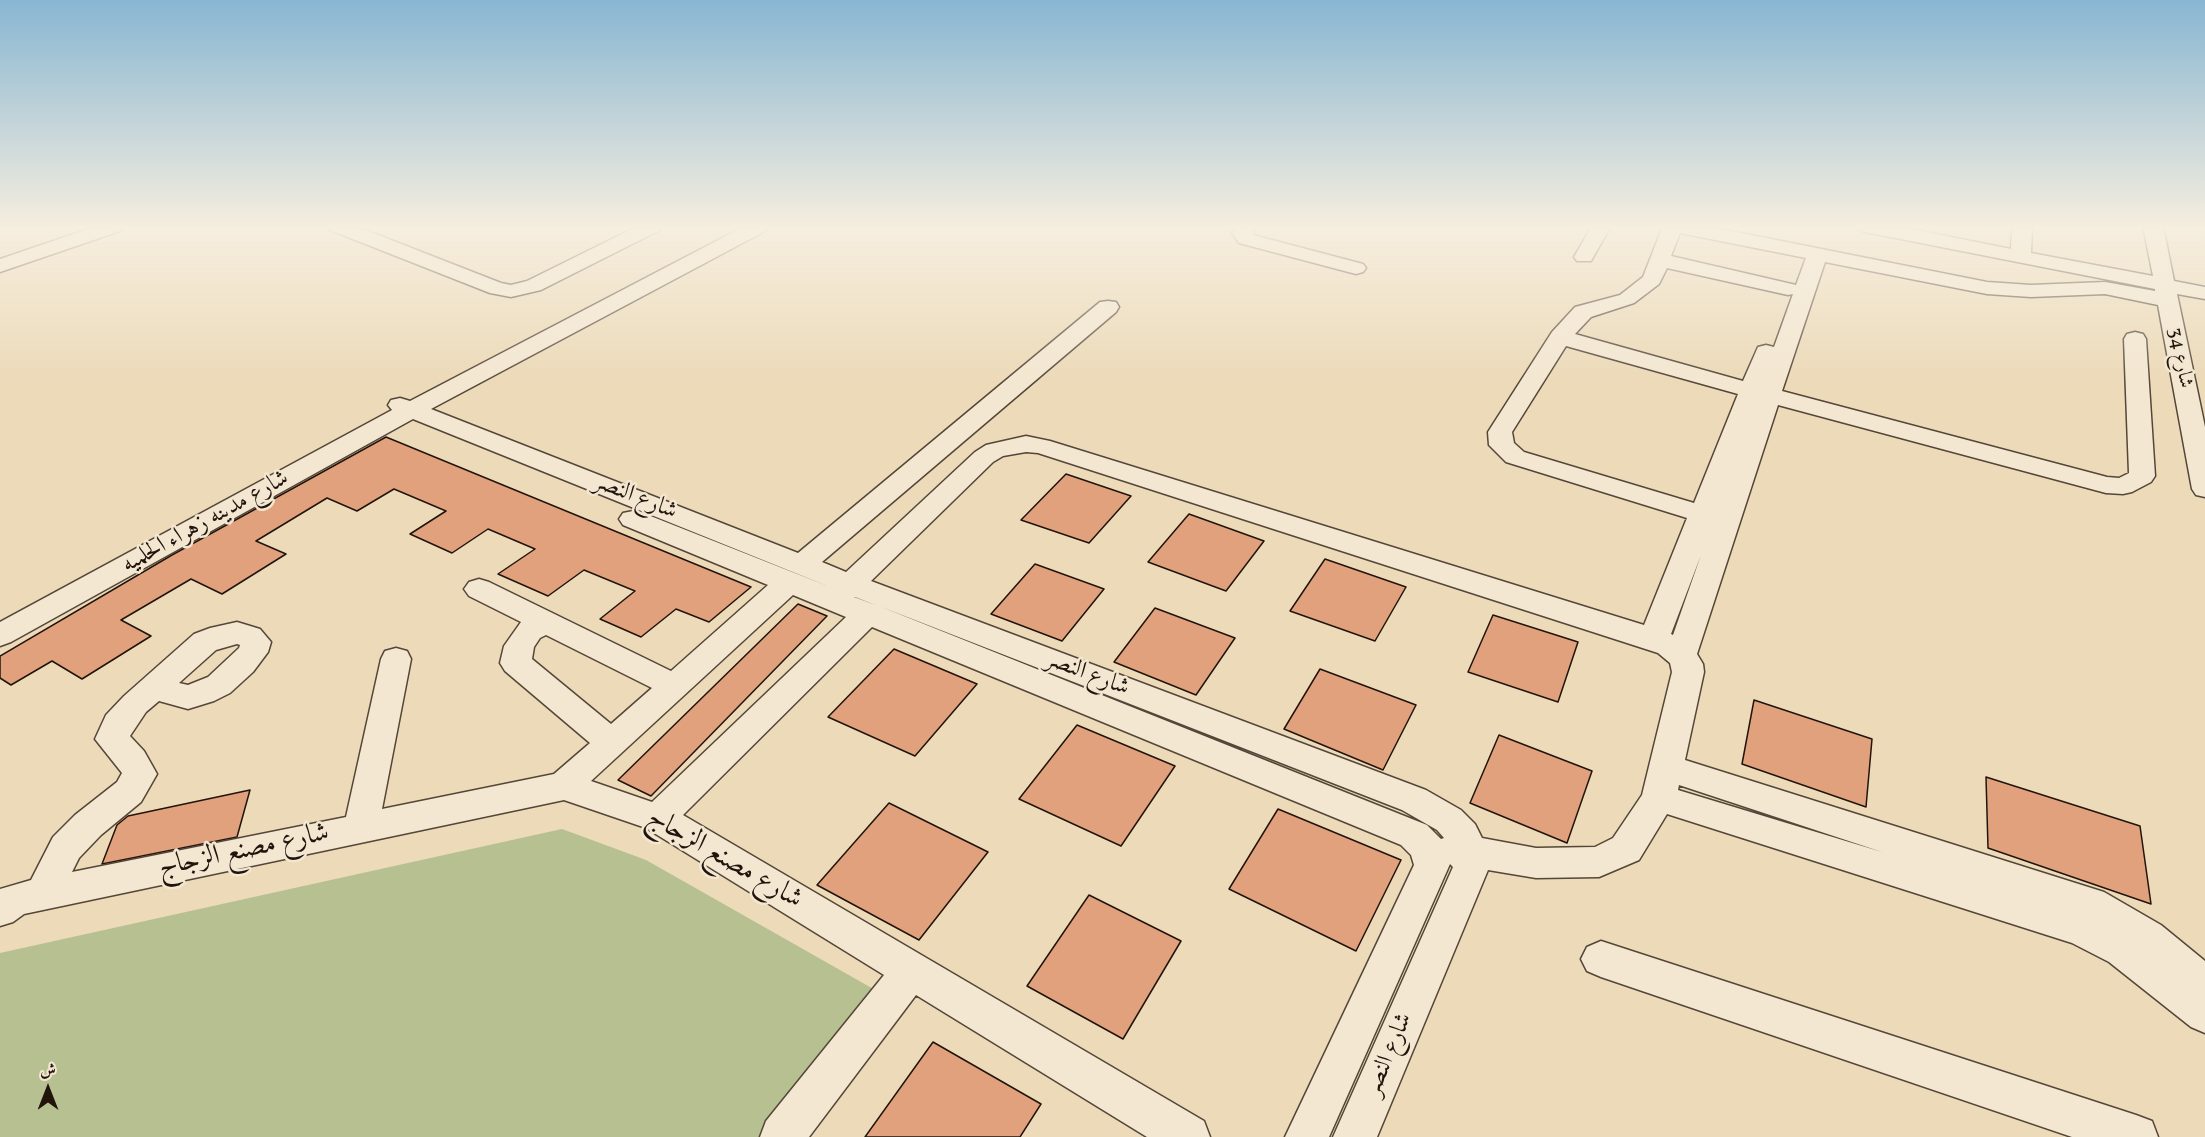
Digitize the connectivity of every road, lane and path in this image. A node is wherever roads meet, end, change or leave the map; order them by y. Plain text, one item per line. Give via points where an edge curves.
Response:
1 (472, 279) edge
2 (548, 279) edge
3 (641, 279) edge
4 (657, 279) edge
5 (1652, 279) edge
6 (1744, 279) edge
7 (1793, 279) edge
8 (1797, 279) edge
9 (1942, 279) edge
10 (2112, 279) edge
11 (2163, 279) edge
12 (1788, 289) junction
13 (2166, 292) junction
14 (2205, 293) edge
15 (1108, 308) dead end
16 (1560, 337) junction
17 (2135, 339) dead end
18 (1759, 392) junction
19 (396, 413) junction
20 (2205, 489) edge
21 (1702, 514) junction
22 (796, 573) junction
23 (479, 589) dead end
24 (842, 592) junction
25 (868, 613) junction
26 (0, 616) edge
27 (546, 622) junction
28 (0, 635) edge
29 (1653, 639) junction
30 (1681, 655) junction
31 (396, 659) dead end
32 (675, 686) junction
33 (154, 688) dead end
34 (612, 743) junction
35 (1662, 782) junction
36 (564, 786) junction
37 (658, 818) junction
38 (361, 827) junction
39 (1427, 849) junction
40 (1470, 850) junction
41 (14, 898) edge
42 (1601, 959) dead end
43 (911, 971) junction
44 (2205, 985) edge
45 (2205, 1014) edge
46 (792, 1134) edge
47 (1188, 1137) edge
48 (1307, 1137) edge
49 (1355, 1137) edge
50 (2136, 1137) edge

1 - 2 street via 511,291
3 - 19 street
4 - 19 street
5 - 16 street via 1627,299 1583,312
6 - 12 street
7 - 12 street
8 - 18 street
9 - 13 street via 2031,291 2104,288
10 - 13 street
11 - 13 street, شارع 34
12 - 18 street
13 - 14 street
13 - 20 street, شارع 34
15 - 22 street
16 - 18 street
16 - 21 street via 1500,432 1502,445 1515,457
17 - 18 street via 2142,476 2123,486 2106,485
18 - 21 street
18 - 30 street
19 - 22 street, شارع النصر
19 - 26 street, شارع مدينه زهراء الحلميه
19 - 28 street, شارع مدينه زهراء الحلميه
21 - 29 street
22 - 24 street, شارع النصر
22 - 32 street
23 - 27 street
24 - 25 street, شارع النصر
24 - 29 street via 984,457 1026,444
24 - 40 street, شارع النصر via 1414,800 1449,820
25 - 37 street
25 - 39 street, شارع النصر via 1396,826 1414,835
27 - 32 street
27 - 34 street via 529,631 519,646 516,663
29 - 30 street
30 - 35 street via 1688,672
31 - 38 street
32 - 34 street
33 - 41 street via 118,724 112,739 140,774 129,792 88,825
34 - 36 street
35 - 40 street via 1626,849 1599,862 1536,863
35 - 44 street via 2091,904 2146,937
35 - 45 street via 2082,929 2123,950
36 - 37 street, شارع مصنع الزجاج
36 - 38 street, شارع مصنع الزجاج
37 - 43 street, شارع مصنع الزجاج
38 - 41 street, شارع مصنع الزجاج
39 - 40 street
39 - 48 street, شارع النصر via 1431,865 1426,879
40 - 49 street, شارع النصر via 1471,867 1465,882
42 - 50 street
43 - 46 street
43 - 47 street, شارع مصنع الزجاج

